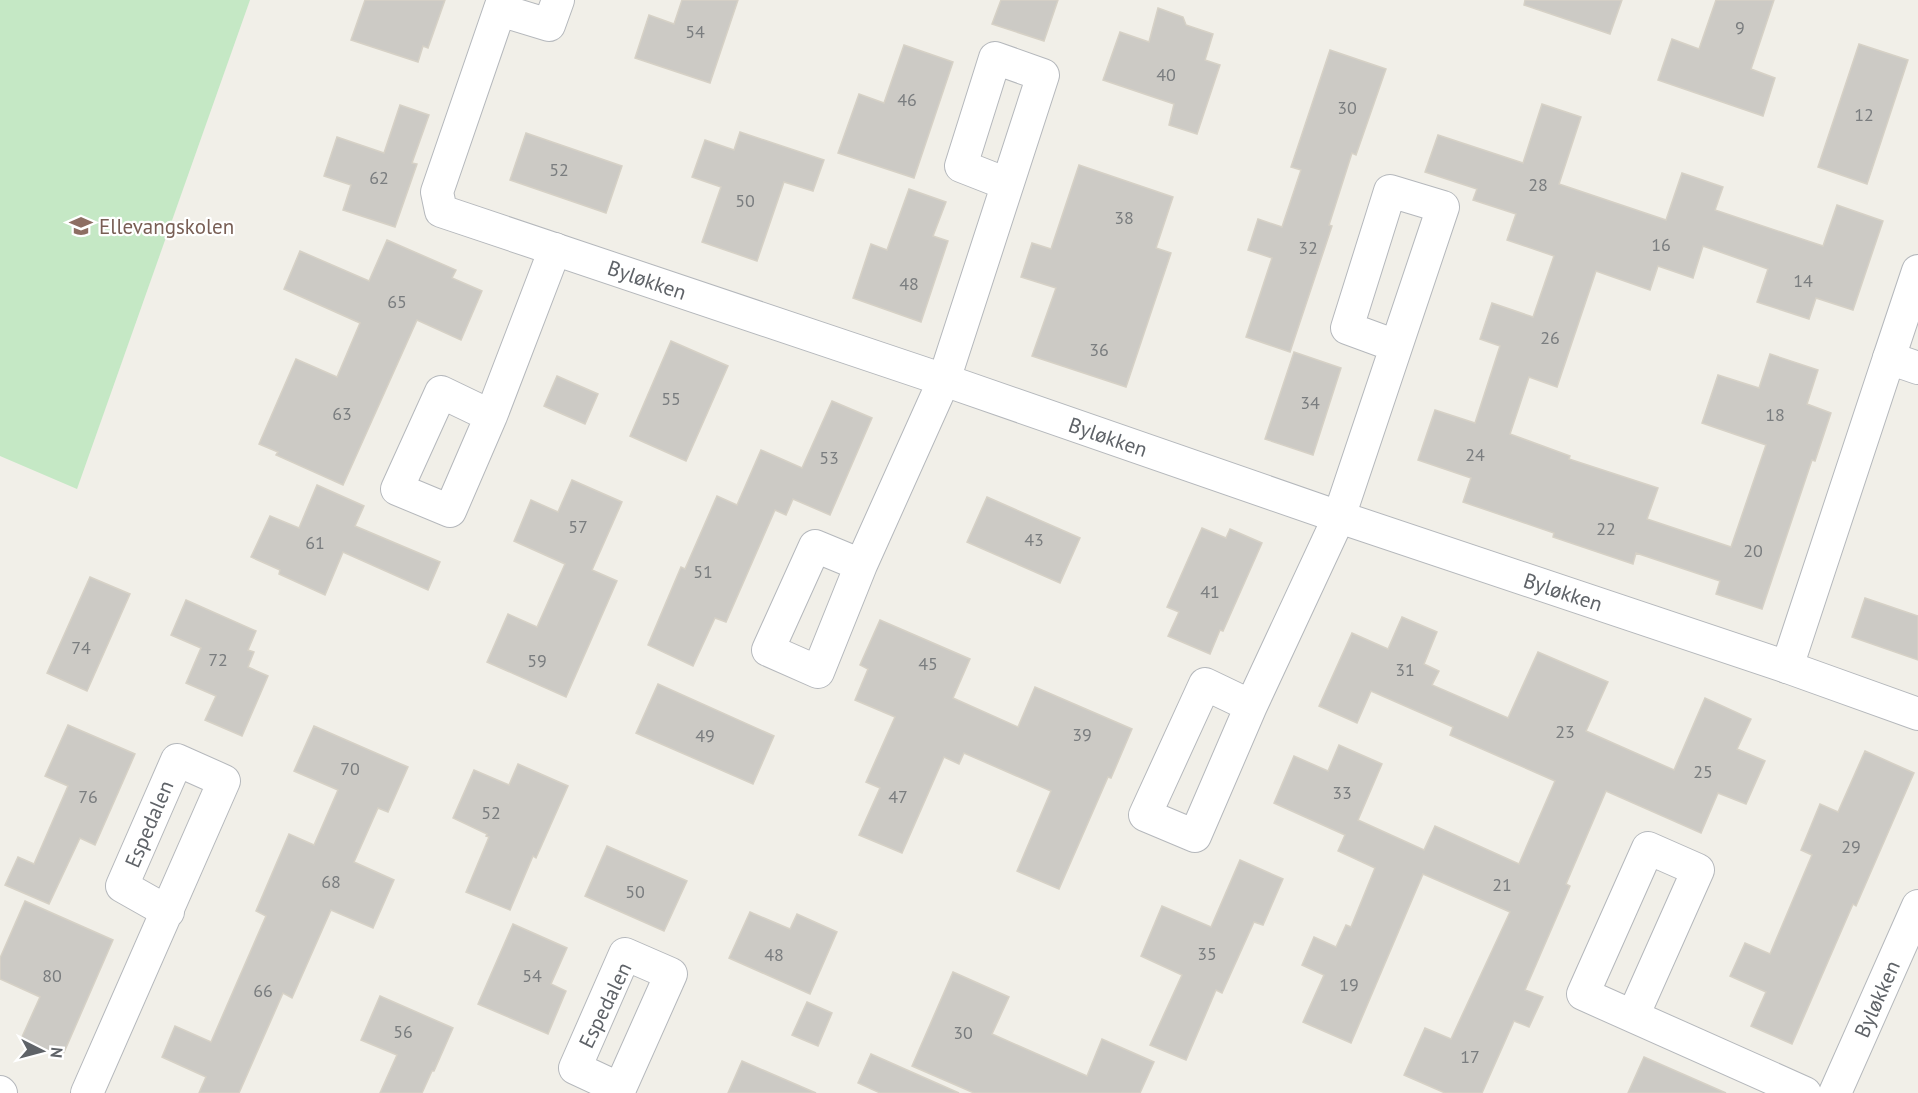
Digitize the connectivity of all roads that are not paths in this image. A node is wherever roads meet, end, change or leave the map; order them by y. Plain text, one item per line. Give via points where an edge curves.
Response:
1 (558, 0) edge
2 (501, 5) edge
3 (1007, 184) dead end
4 (555, 249) junction
5 (1918, 271) edge
6 (1396, 346) junction
7 (1904, 363) edge
8 (944, 380) junction
9 (491, 416) dead end
10 (1339, 517) junction
11 (861, 566) dead end
12 (1787, 667) junction
13 (1251, 706) dead end
14 (1918, 714) edge
15 (1918, 906) edge
16 (168, 912) dead end
17 (1633, 1016) junction
18 (87, 1093) edge
19 (1805, 1093) edge
20 (1835, 1093) edge

1 - 2 street, Byløkken via 549,25
2 - 4 street, Byløkken via 437,192 441,211
3 - 8 street
4 - 8 street, Byløkken
4 - 9 street
5 - 7 street
6 - 6 street via 1443,207 1390,191 1347,328
6 - 10 street
7 - 12 street
8 - 10 street, Byløkken
8 - 11 street
10 - 12 street, Byløkken
10 - 13 street
12 - 14 street, Byløkken
15 - 20 street, Byløkken
16 - 18 street
17 - 17 street via 1698,870 1648,848 1583,994
17 - 19 street

